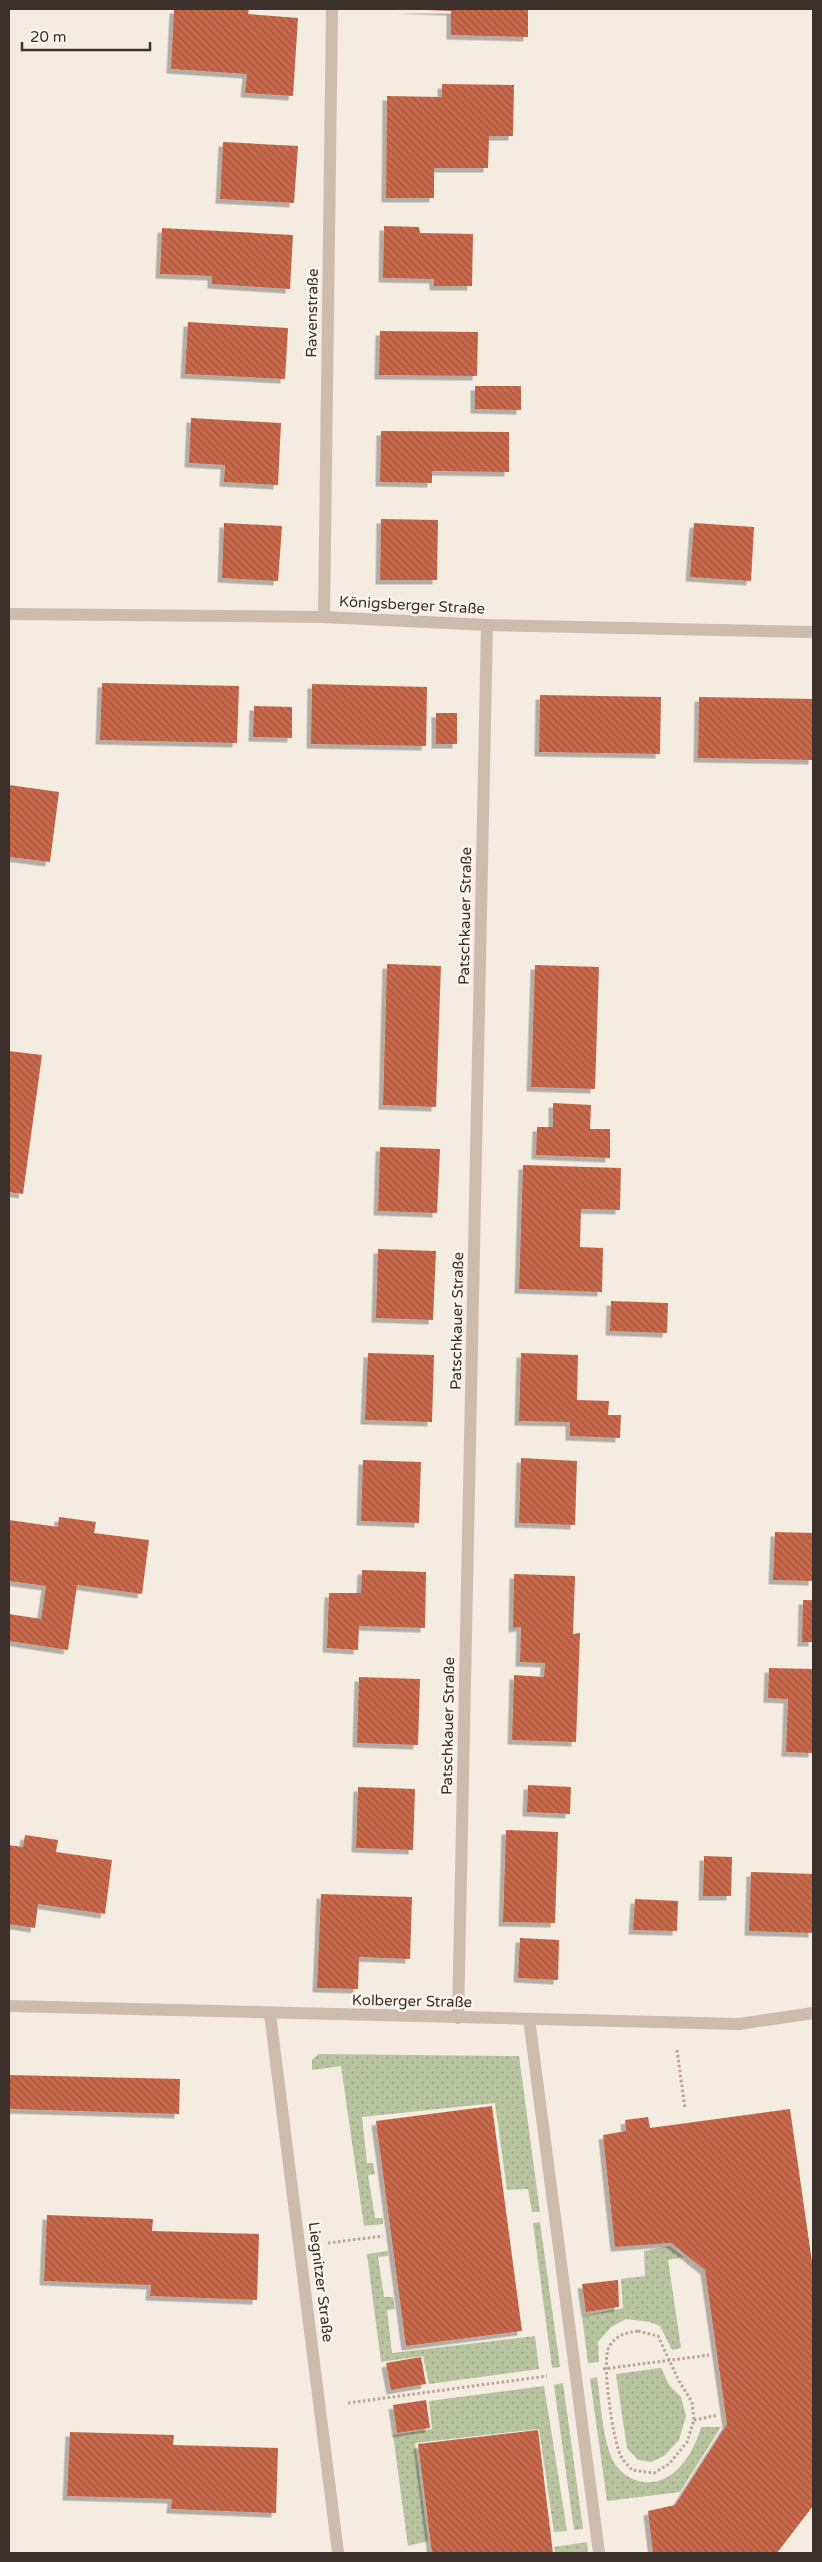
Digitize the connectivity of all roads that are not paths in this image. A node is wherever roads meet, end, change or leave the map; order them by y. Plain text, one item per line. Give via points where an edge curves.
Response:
1 (332, 9) edge
2 (9, 614) edge
3 (324, 617) junction
4 (487, 625) junction
5 (813, 632) edge
6 (9, 2006) edge
7 (813, 2012) edge
8 (270, 2014) junction
9 (458, 2018) junction
10 (528, 2019) junction
11 (338, 2553) edge
12 (599, 2553) edge

1 - 3 street, Ravenstraße
2 - 3 street, Königsberger Straße
3 - 4 street, Königsberger Straße
4 - 5 street, Königsberger Straße
4 - 9 street, Patschkauer Straße
6 - 8 street, Kolberger Straße
7 - 10 street, Kolberger Straße via 740,2024
8 - 9 street, Kolberger Straße
8 - 11 street, Liegnitzer Straße
9 - 10 street, Kolberger Straße
10 - 12 street

